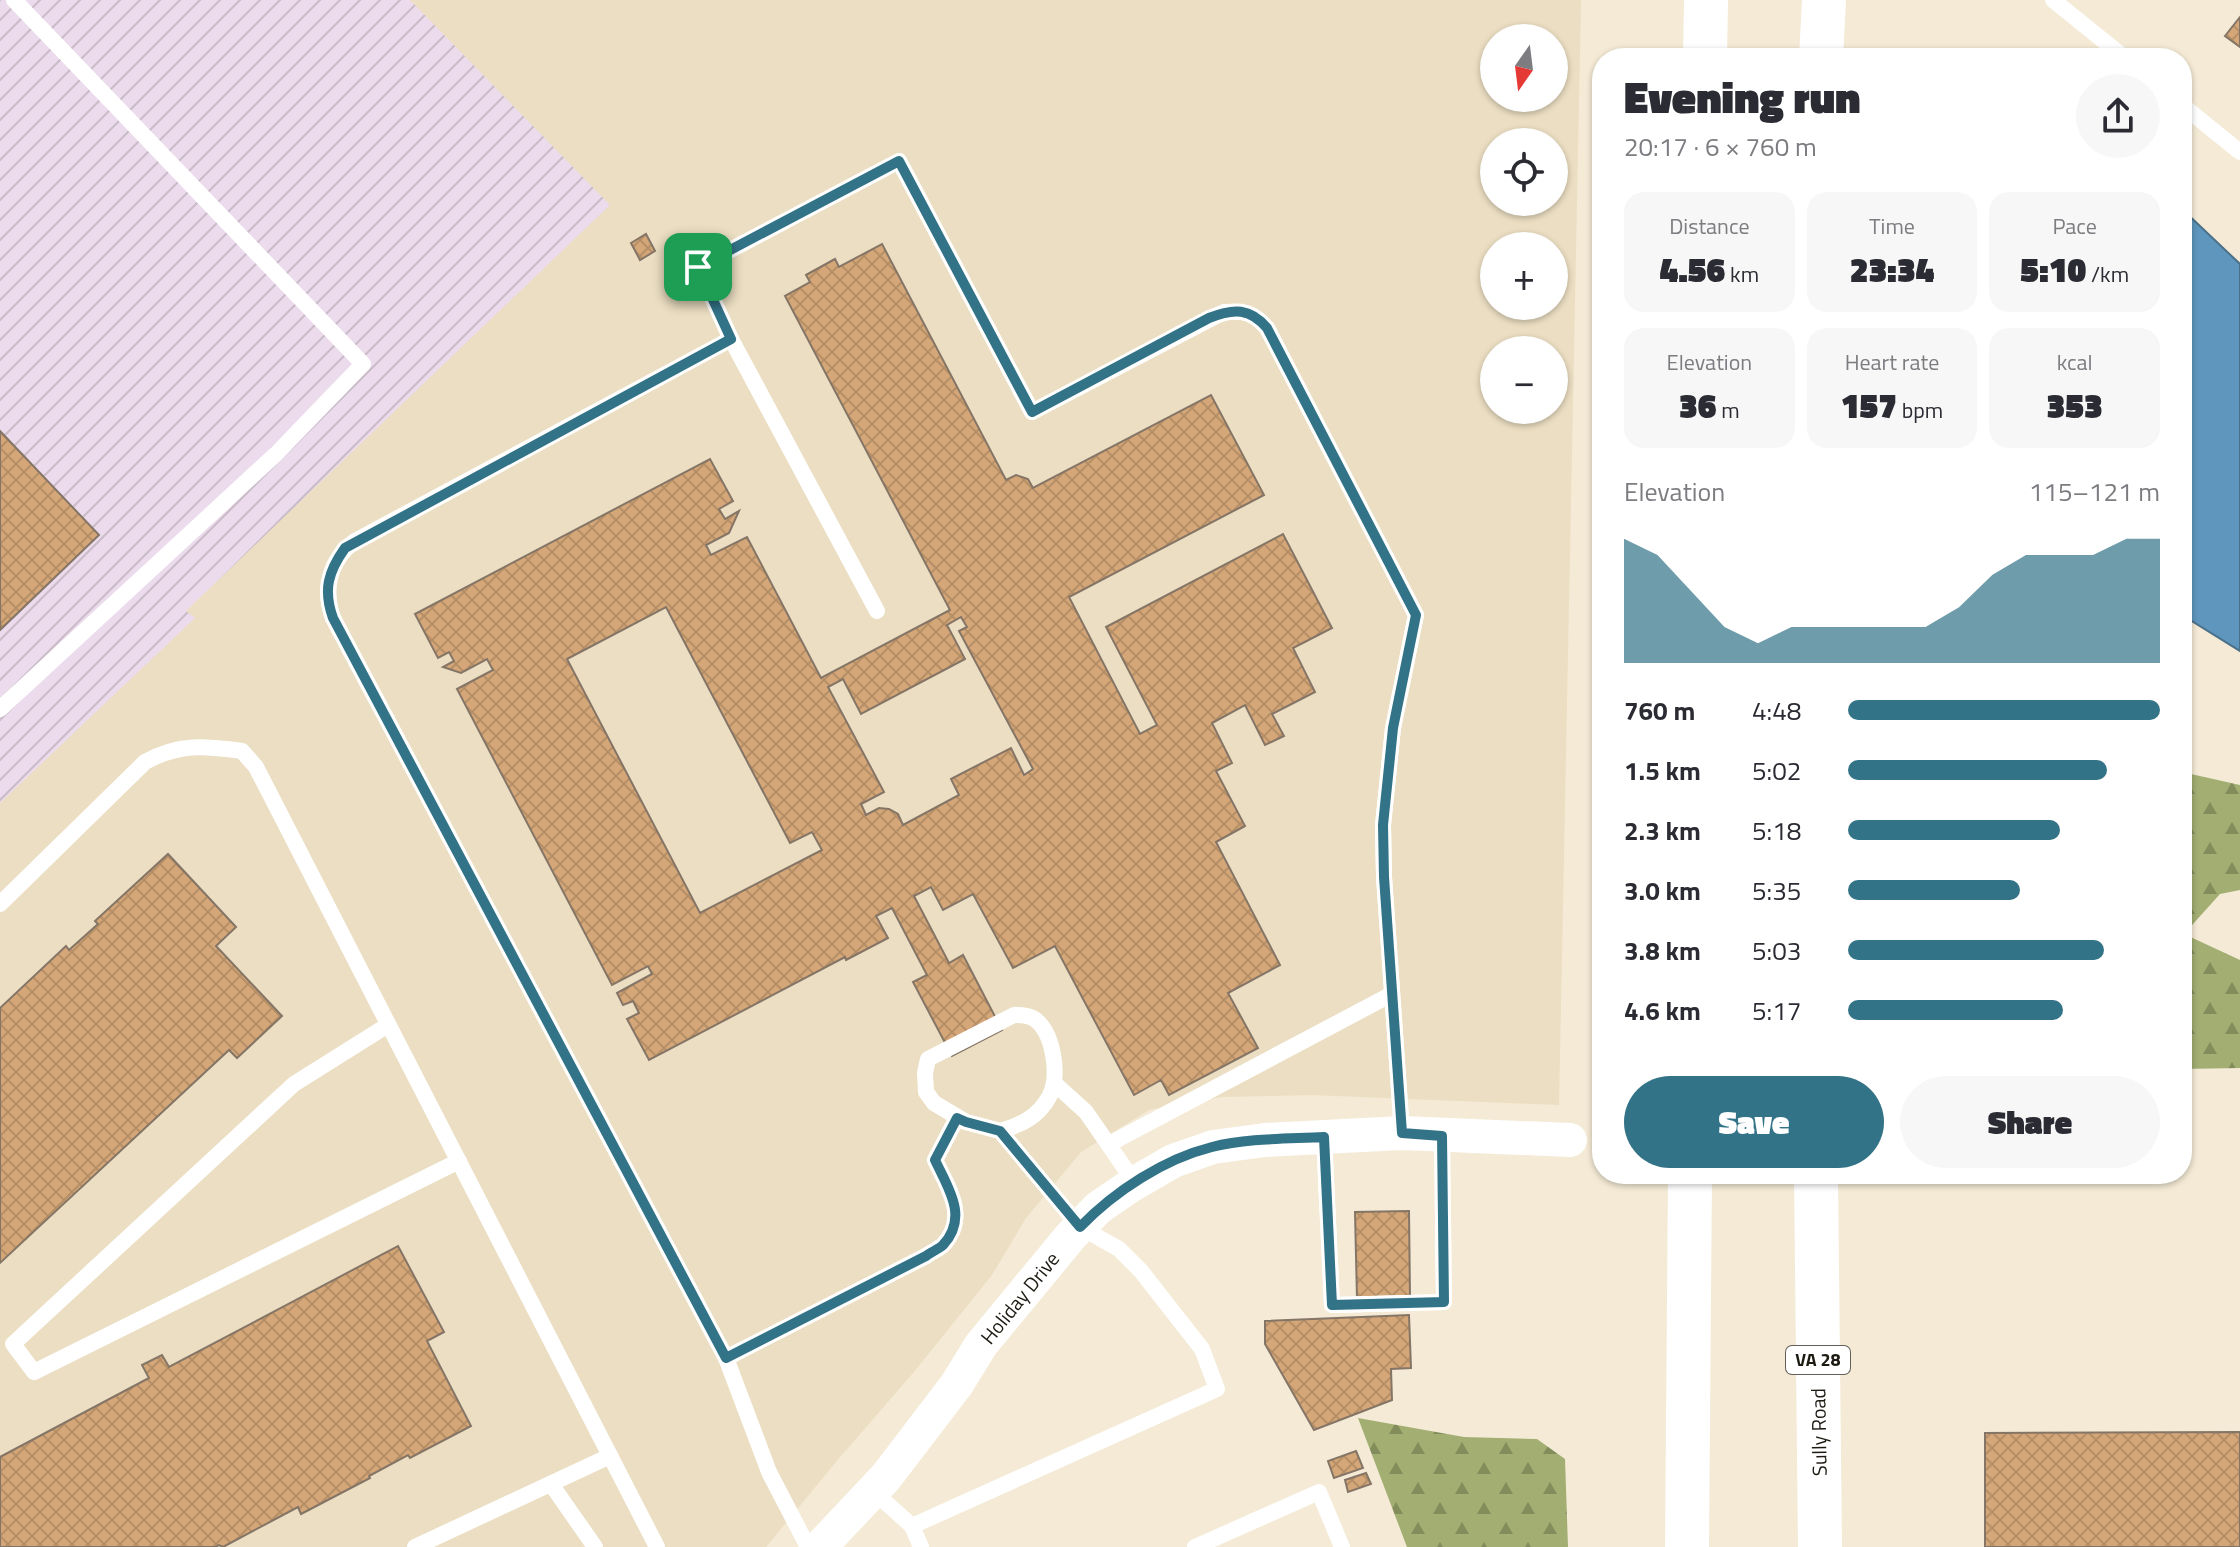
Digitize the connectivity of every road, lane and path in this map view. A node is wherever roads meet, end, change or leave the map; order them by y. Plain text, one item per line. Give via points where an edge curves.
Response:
1 (14, 0) edge
2 (1706, 0) edge
3 (1824, 0) edge
4 (2053, 0) edge
5 (1705, 48) edge
6 (1822, 48) edge
7 (2113, 48) edge
8 (2192, 113) edge
9 (2240, 152) edge
10 (731, 339) junction
11 (877, 611) dead end
12 (0, 709) edge
13 (0, 904) edge
14 (1392, 994) junction
15 (388, 1025) junction
16 (1054, 1083) junction
17 (957, 1118) junction
18 (1000, 1131) junction
19 (1402, 1133) junction
20 (1442, 1136) junction
21 (1324, 1137) junction
22 (1570, 1140) dead end
23 (1109, 1144) junction
24 (459, 1161) junction
25 (1135, 1183) junction
26 (1690, 1184) edge
27 (1816, 1184) edge
28 (1080, 1227) junction
29 (726, 1358) junction
30 (610, 1456) junction
31 (551, 1484) junction
32 (873, 1491) junction
33 (912, 1526) junction
34 (415, 1547) edge
35 (595, 1547) edge
36 (657, 1547) edge
37 (808, 1547) edge
38 (820, 1547) edge
39 (921, 1547) edge
40 (1195, 1547) edge
41 (1342, 1547) edge
42 (1687, 1547) edge
43 (1820, 1547) edge

1 - 12 lane via 363,364 276,454
2 - 5 highway
3 - 6 highway
4 - 7 lane
8 - 9 lane
10 - 11 lane
10 - 14 lane via 698,267 899,161 1032,412 1209,318 1240,311 1256,316 1267,328 1416,615 1393,728 1383,825
10 - 29 lane via 355,541 331,571 327,601
13 - 15 lane via 145,762 161,753 201,746 242,751 256,767
14 - 19 lane
14 - 23 lane
15 - 24 lane
15 - 24 lane via 294,1084 13,1344 34,1372
16 - 17 lane via 1054,1055 1044,1030 1036,1019 1014,1015 928,1059 926,1092
16 - 18 lane via 1032,1118
16 - 23 lane via 1086,1112
17 - 18 lane
17 - 29 lane via 935,1160 956,1206 954,1225 943,1245
18 - 28 lane
19 - 20 street, Holiday Drive
19 - 21 street, Holiday Drive
20 - 21 lane via 1444,1302 1332,1305
20 - 22 street, Holiday Drive
21 - 25 street, Holiday Drive via 1213,1147 1173,1161
23 - 25 lane
24 - 30 lane
25 - 28 street, Holiday Drive
26 - 42 highway
27 - 43 highway, Sully Road / VA 28
28 - 32 street, Holiday Drive via 981,1345
28 - 33 lane via 1119,1249 1141,1271 1202,1349 1217,1389
29 - 37 lane via 769,1472
30 - 31 lane
30 - 36 lane
31 - 34 lane
31 - 35 lane
32 - 33 lane
32 - 38 street, Holiday Drive
33 - 39 lane
40 - 41 lane via 1319,1492

